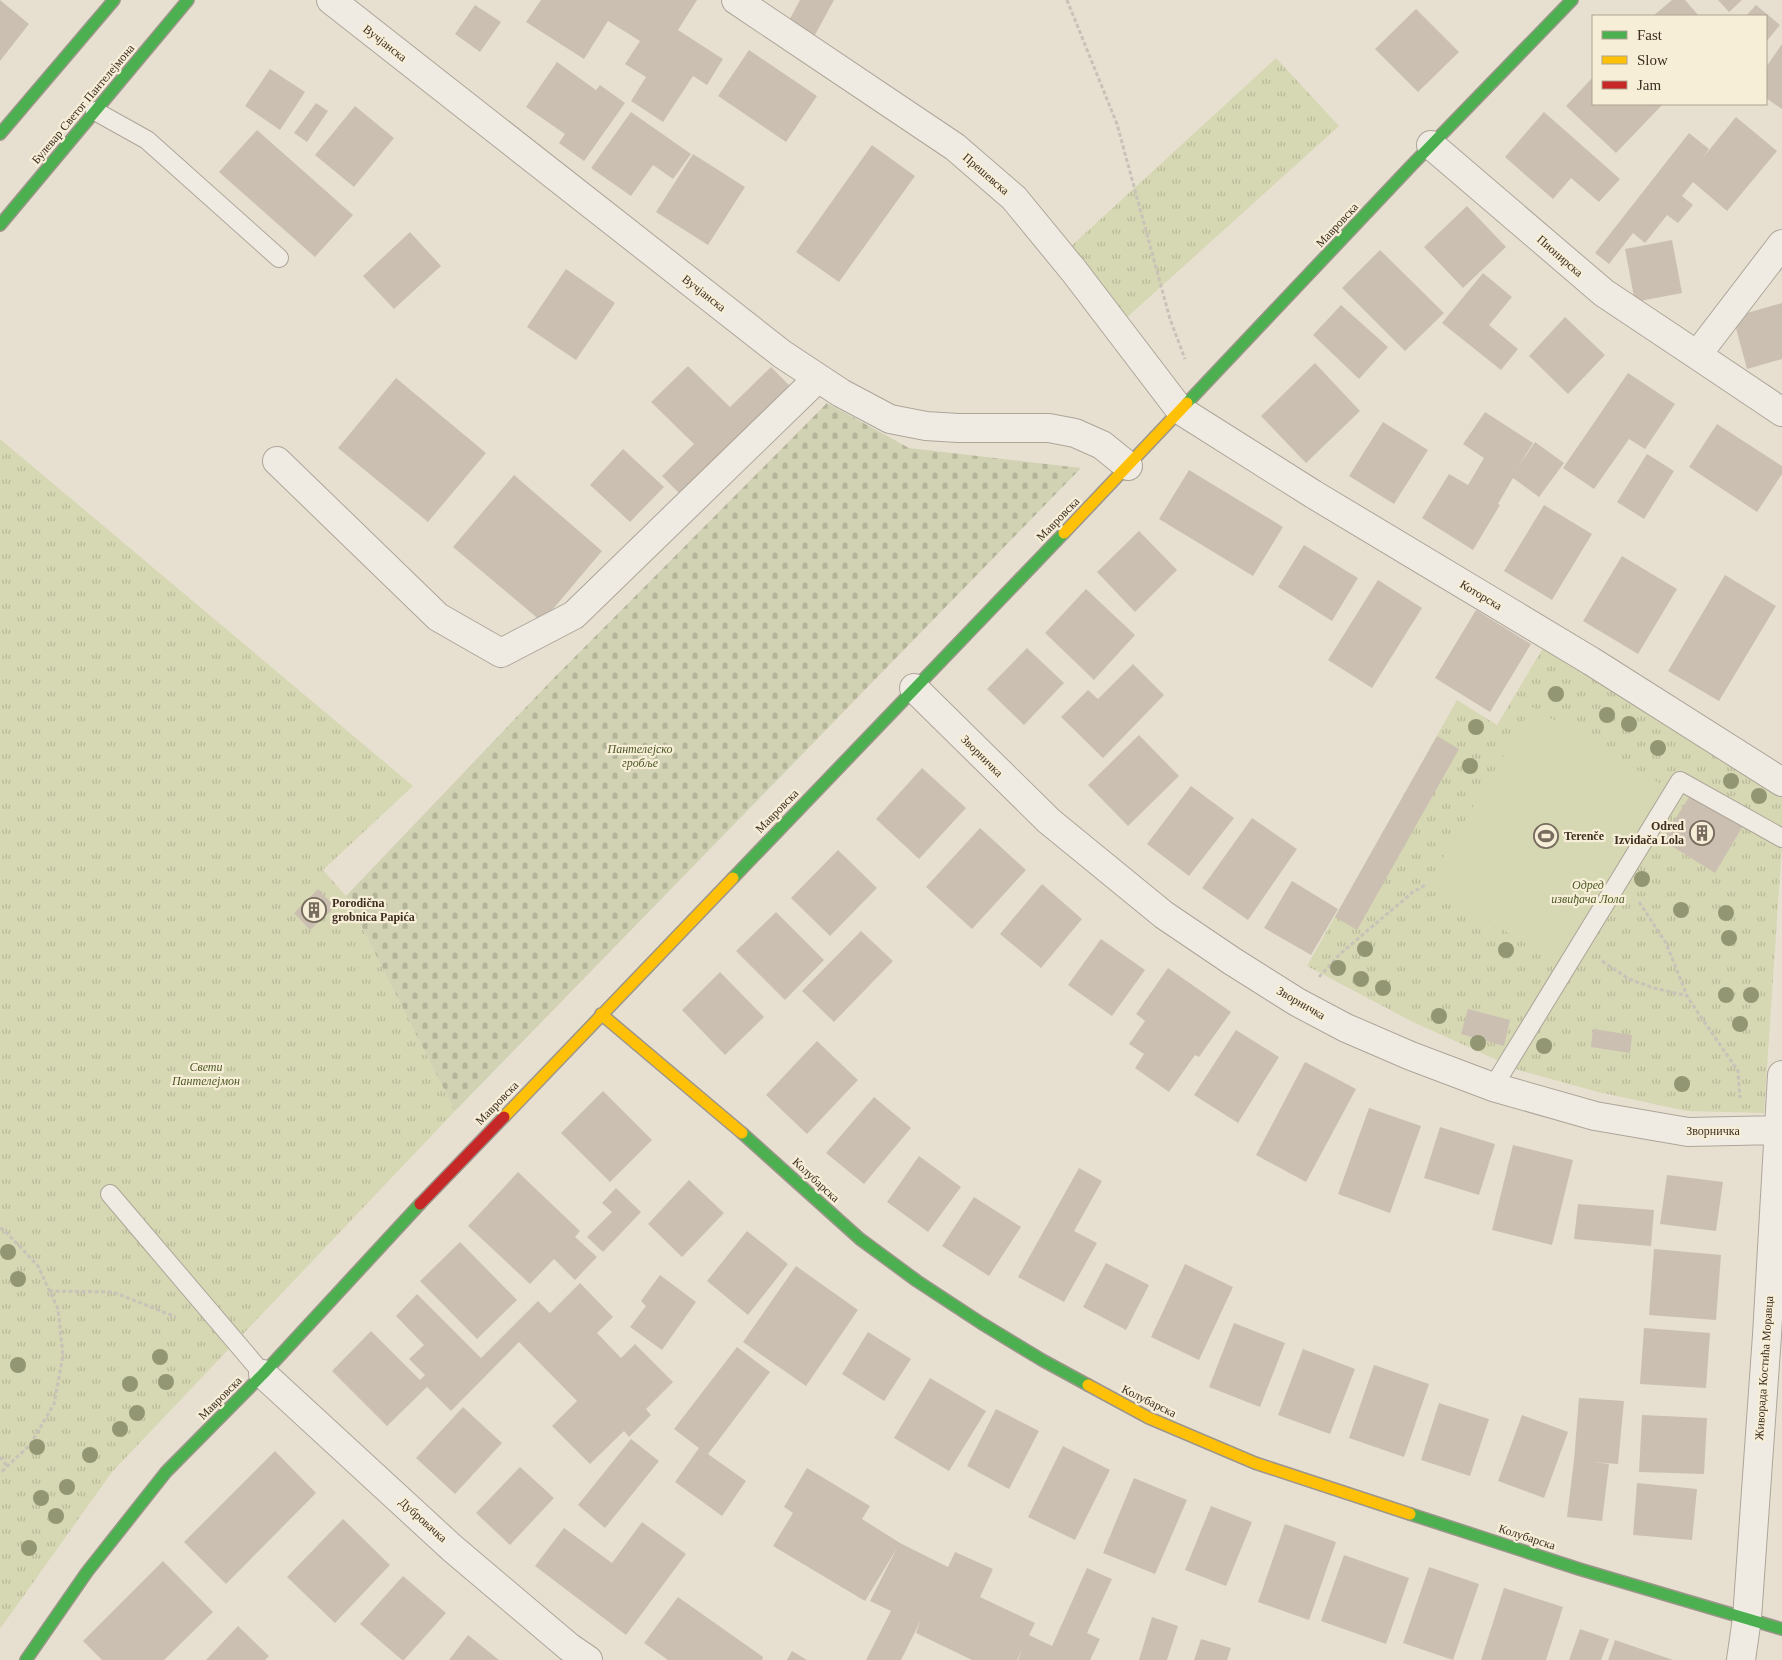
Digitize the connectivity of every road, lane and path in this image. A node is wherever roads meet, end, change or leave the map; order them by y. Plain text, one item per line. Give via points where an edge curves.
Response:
1 (114, 0) edge
2 (188, 0) edge
3 (331, 0) edge
4 (736, 0) edge
5 (1067, 0) edge
6 (1572, 0) edge
7 (95, 111) junction
8 (0, 134) edge
9 (1431, 145) junction
10 (0, 225) edge
11 (1782, 244) edge
12 (279, 258) dead end
13 (1697, 355) junction
14 (818, 378) junction
15 (1189, 401) junction
16 (1782, 412) edge
17 (277, 461) dead end
18 (1128, 466) junction
19 (914, 688) junction
20 (1782, 782) edge
21 (1782, 838) edge
22 (1631, 861) junction
23 (1427, 884) dead end
24 (1579, 945) junction
25 (1688, 996) junction
26 (1297, 1002) junction
27 (601, 1014) junction
28 (1782, 1076) edge
29 (1493, 1087) junction
30 (1781, 1130) edge
31 (1742, 1131) junction
32 (110, 1194) dead end
33 (0, 1228) edge
34 (49, 1291) junction
35 (177, 1317) dead end
36 (1775, 1339) edge
37 (263, 1374) junction
38 (0, 1457) edge
39 (8, 1467) junction
40 (0, 1473) edge
41 (1747, 1618) junction
42 (1782, 1629) edge
43 (26, 1660) edge
44 (588, 1660) edge
45 (1742, 1660) edge

1 - 8 street
2 - 7 street, Булевар Светог Пантелејмона
3 - 14 street, Вучјанска via 782,354
4 - 15 street, Прешевска via 955,147 990,176 1014,198
5 - 15 path via 1117,124
6 - 9 street, Мавровска
7 - 10 street, Булевар Светог Пантелејмона
7 - 12 lane via 147,140
9 - 13 street, Пионирска via 1604,293
9 - 15 street, Мавровска
11 - 13 street
13 - 16 street, Пионирска
14 - 17 street via 574,614 501,653 438,617
14 - 18 street, Вучјанска via 890,418 926,426 1049,428 1075,433 1102,445
15 - 18 street, Мавровска
15 - 20 street, Которска via 1312,494 1591,661
18 - 19 street, Мавровска
19 - 26 street, Зворничка via 1049,821 1164,916
19 - 27 street, Мавровска
21 - 22 lane via 1680,781
22 - 24 lane
22 - 25 path via 1639,903 1666,943
23 - 26 path via 1413,892 1341,953
24 - 25 path via 1629,979
24 - 29 lane
25 - 31 path via 1738,1071
26 - 29 street, Зворничка via 1346,1028
27 - 37 street, Мавровска
27 - 41 street, Колубарска via 770,1157 860,1239 981,1324 1148,1418 1255,1463 1580,1569
28 - 30 street, Живорада Костића Моравца
29 - 31 street, Зворничка via 1595,1116 1688,1132
30 - 31 street, Зворничка
30 - 36 street, Живорада Костића Моравца
32 - 37 lane
33 - 34 path via 38,1266
34 - 35 path via 112,1292
34 - 39 path via 58,1309 63,1356 54,1404 30,1445
36 - 41 street, Живорада Костића Моравца
37 - 43 street, Мавровска via 166,1472 86,1572
37 - 44 street, Дубровачка via 452,1548
38 - 39 path
39 - 40 path
41 - 42 street, Колубарска
41 - 45 street, Живорада Костића Моравца

